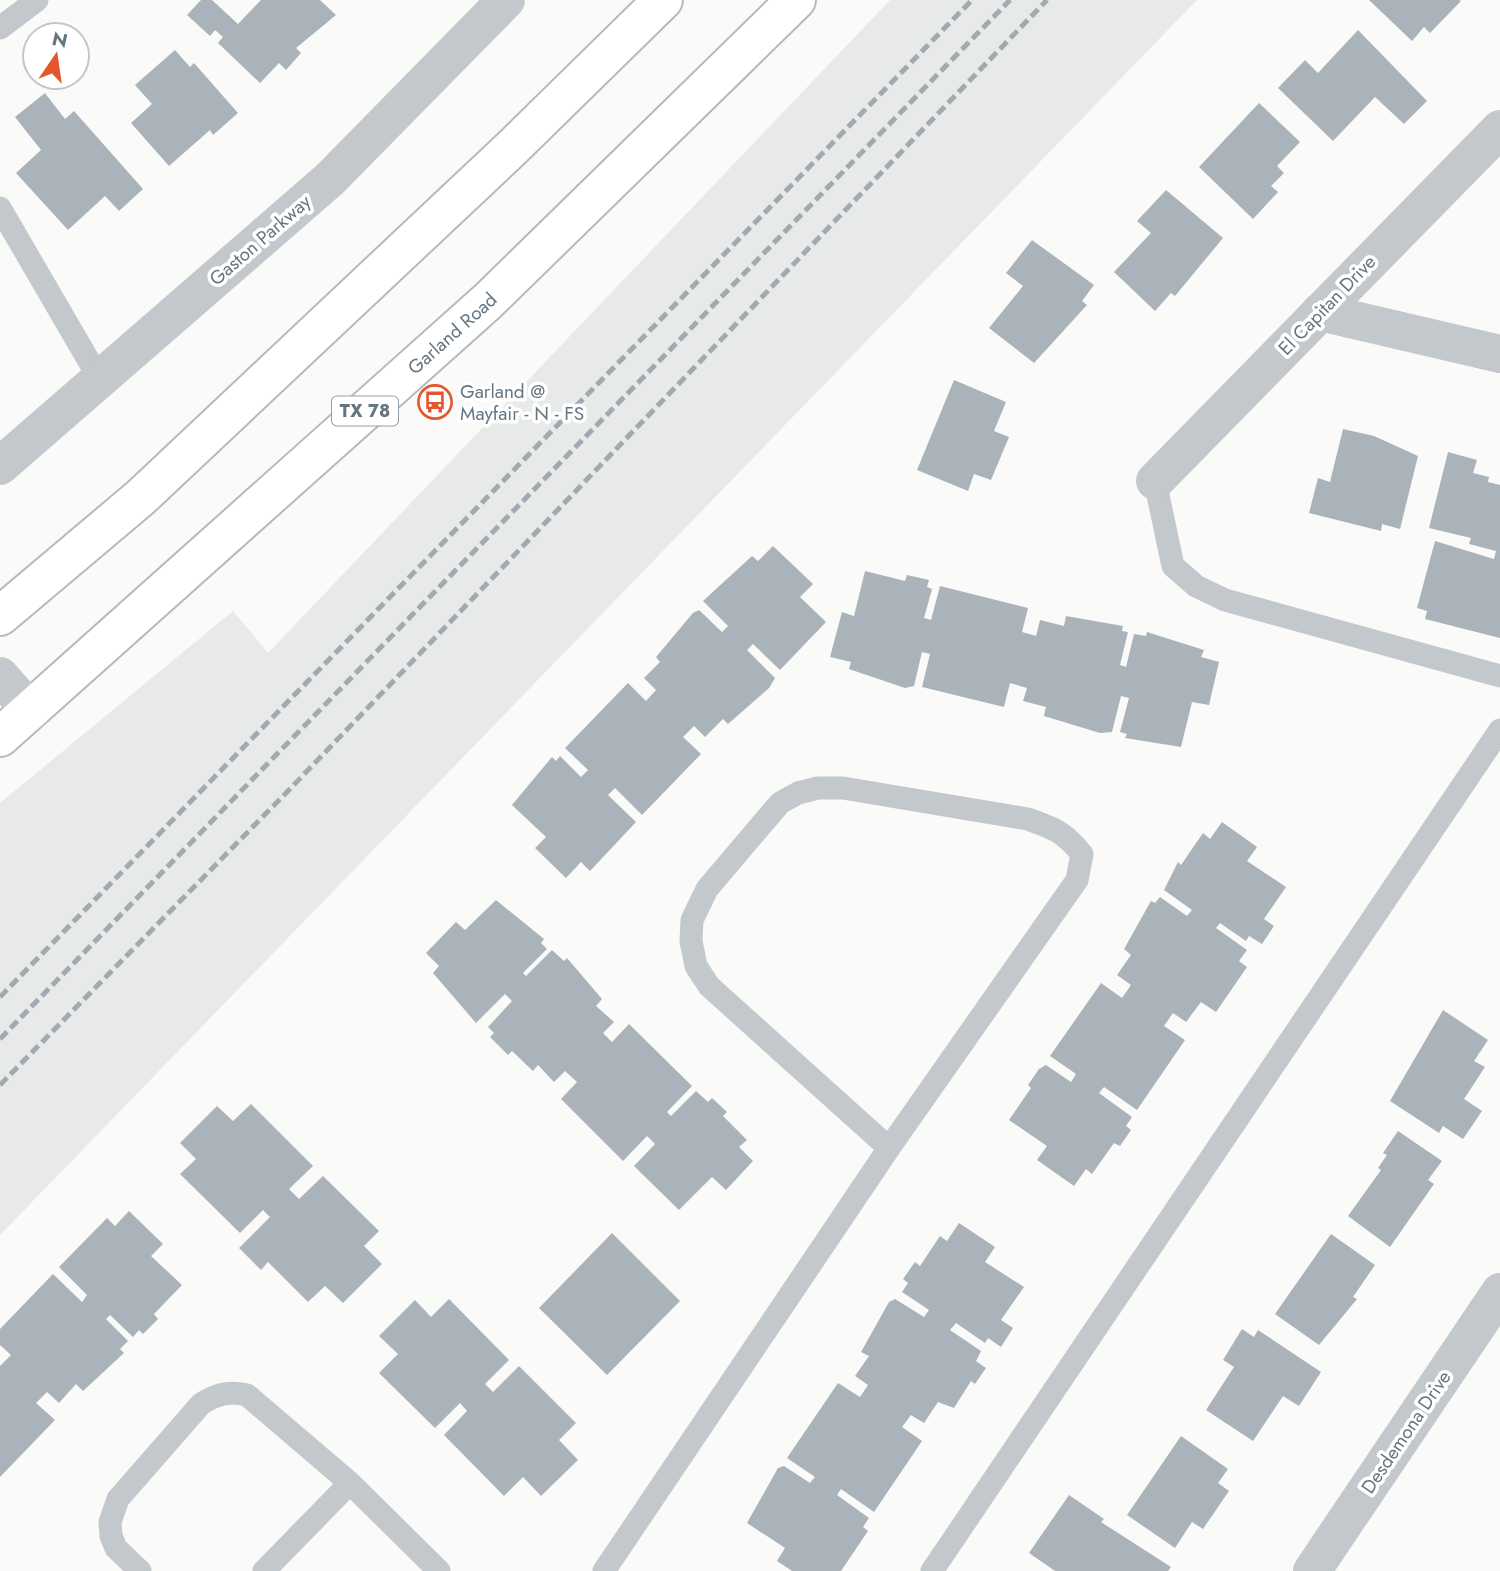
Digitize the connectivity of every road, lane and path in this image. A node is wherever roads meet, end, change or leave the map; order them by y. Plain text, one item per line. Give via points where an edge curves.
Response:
1 (37, 0) edge
2 (506, 0) edge
3 (663, 0) edge
4 (796, 0) edge
5 (0, 28) edge
6 (1500, 130) edge
7 (0, 208) edge
8 (1320, 312) junction
9 (1500, 354) edge
10 (100, 380) junction
11 (0, 466) edge
12 (1156, 481) joint
13 (0, 616) edge
14 (0, 676) edge
15 (1500, 676) edge
16 (31, 711) junction
17 (1500, 730) edge
18 (0, 737) edge
19 (888, 1148) junction
20 (1500, 1293) edge
21 (349, 1483) junction
22 (140, 1571) edge
23 (264, 1571) edge
24 (439, 1571) edge
25 (604, 1571) edge
26 (932, 1571) edge
27 (1312, 1571) edge

1 - 5 lane
2 - 10 street, Gaston Parkway via 330,179
3 - 13 main road via 140,498
4 - 16 main road, Garland Road / TX 78 via 488,300
6 - 8 street, El Capitan Drive
7 - 10 lane
8 - 9 street
8 - 12 street, El Capitan Drive
10 - 11 street, Gaston Parkway
12 - 15 lane via 1173,566 1196,586 1225,600
14 - 16 street
16 - 18 main road, Garland Road / TX 78
17 - 26 lane
19 - 19 lane via 1077,880 1082,854 1068,836 1027,819 843,788 818,788 780,803 707,889 692,920 691,942 696,966 709,986
19 - 25 lane
20 - 27 street, Desdemona Drive
21 - 22 lane via 247,1395 213,1396 118,1499 110,1522 111,1536 116,1548
21 - 23 lane
21 - 24 lane

